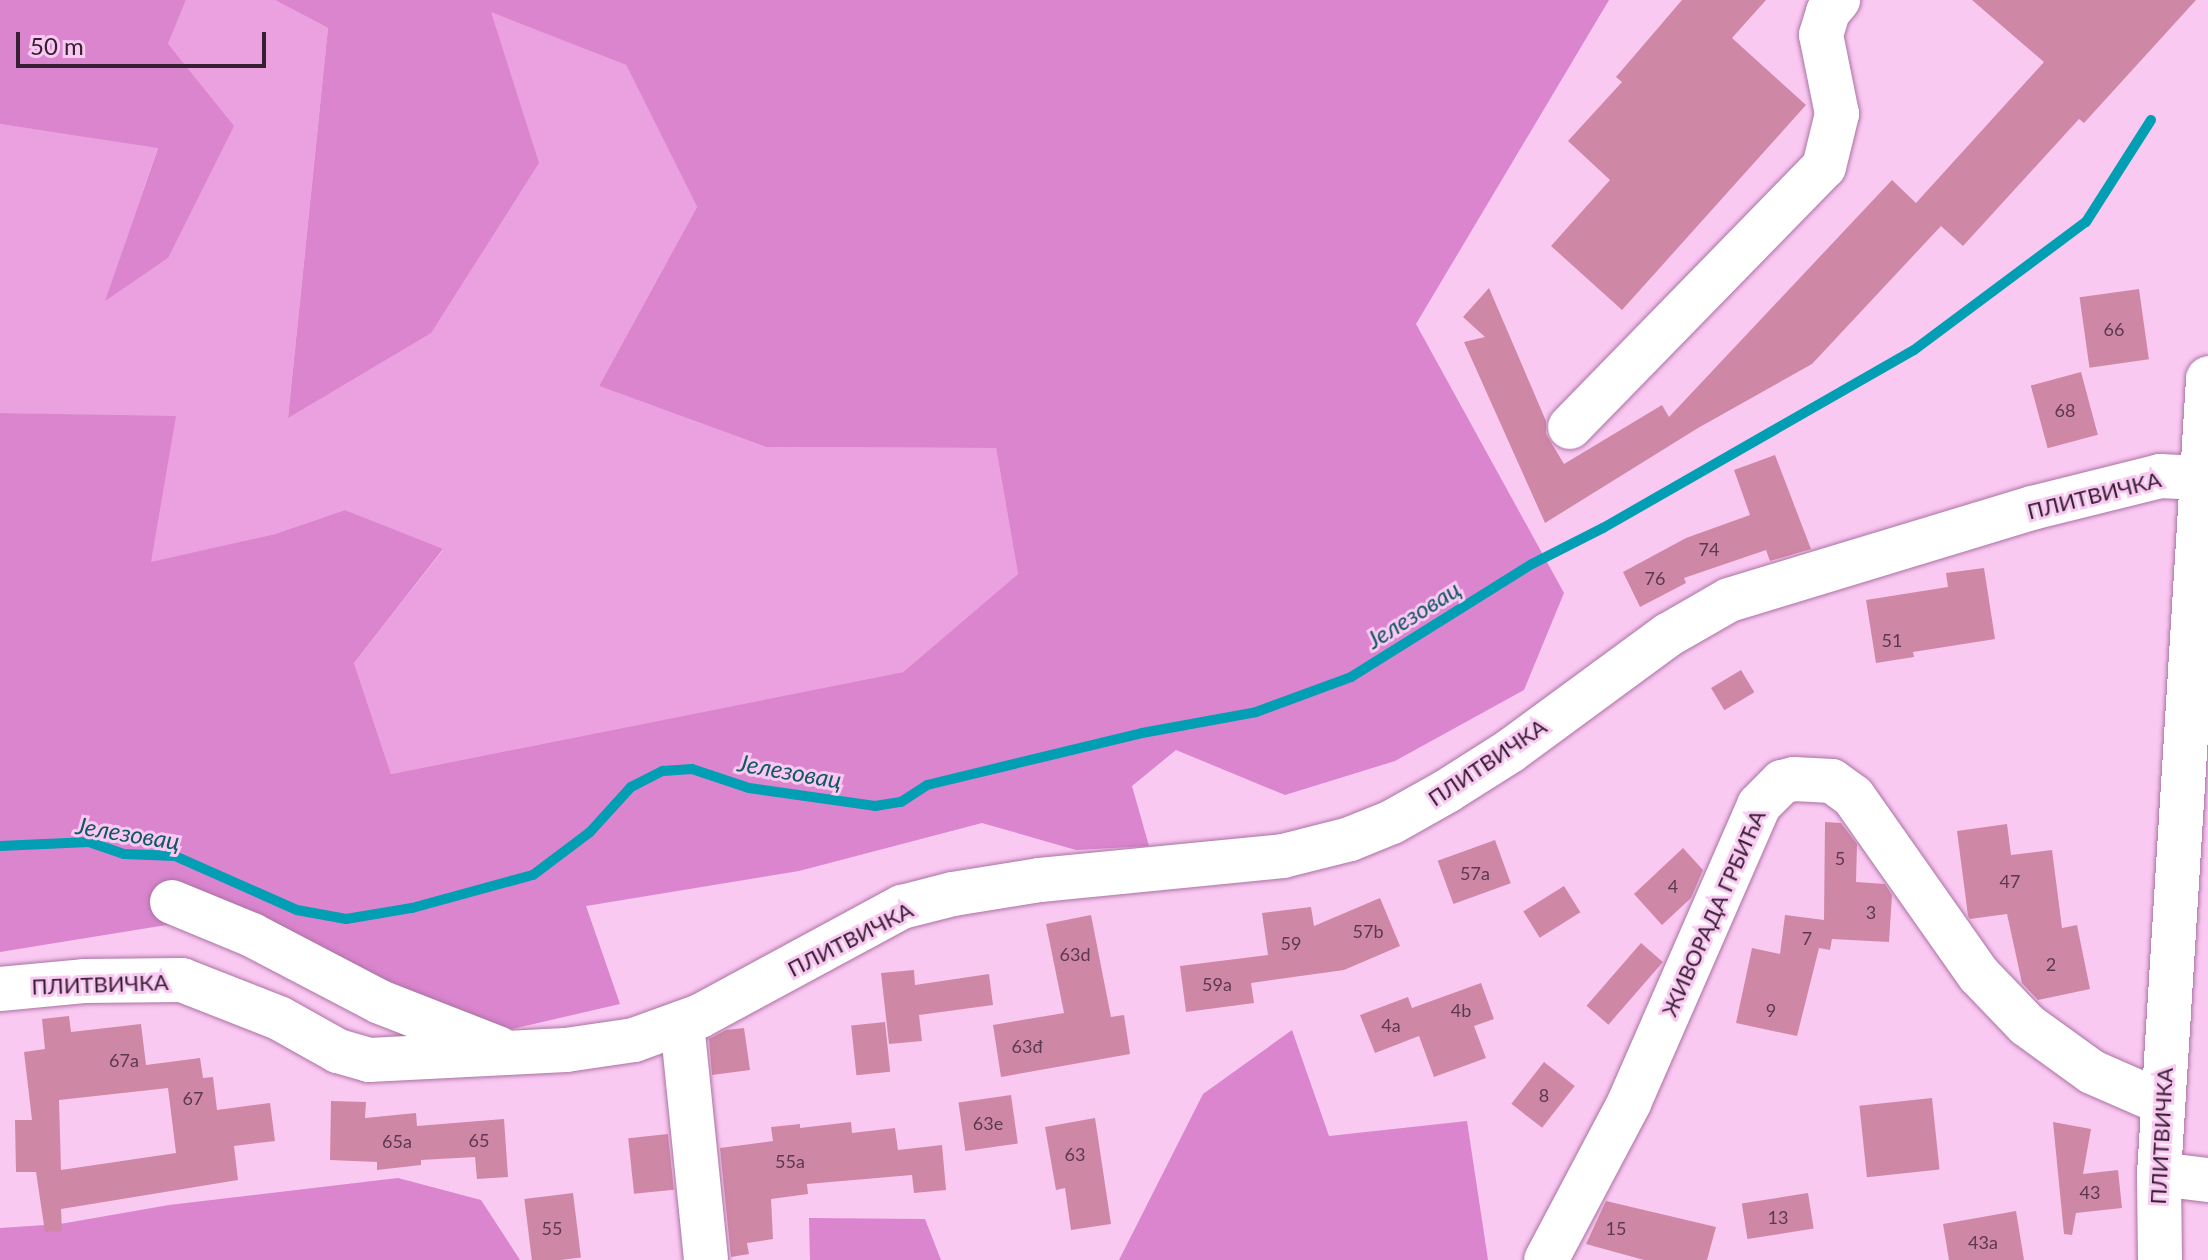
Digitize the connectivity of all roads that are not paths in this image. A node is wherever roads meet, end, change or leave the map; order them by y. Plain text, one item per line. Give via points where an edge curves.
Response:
1 (1838, 0) edge
2 (2208, 379) edge
3 (1570, 427) dead end
4 (2200, 478) junction
5 (172, 902) dead end
6 (0, 989) edge
7 (682, 1023) junction
8 (512, 1054) junction
9 (2163, 1103) junction
10 (2159, 1174) junction
11 (2208, 1180) edge
12 (706, 1260) edge
13 (1546, 1260) edge
14 (2160, 1260) edge

1 - 3 street via 1821,35 1837,114 1824,167
2 - 4 street
4 - 7 street, ПЛИТВИЧКА via 2160,476 2032,508 1729,600 1655,643 1460,783 1350,839 1283,856 1040,880 902,907
4 - 9 street, ПЛИТВИЧКА
5 - 8 street via 266,941 380,1002
6 - 8 street, ПЛИТВИЧКА via 182,980 369,1060
7 - 8 street, ПЛИТВИЧКА via 600,1047
7 - 12 street
9 - 10 street, ПЛИТВИЧКА
9 - 13 street, ЖИВОРАДА ГРБИЋА via 2092,1072 2027,1025 1979,975 1853,796 1832,781 1782,782 1759,805 1629,1103
10 - 11 street
10 - 14 street, ПЛИТВИЧКА

